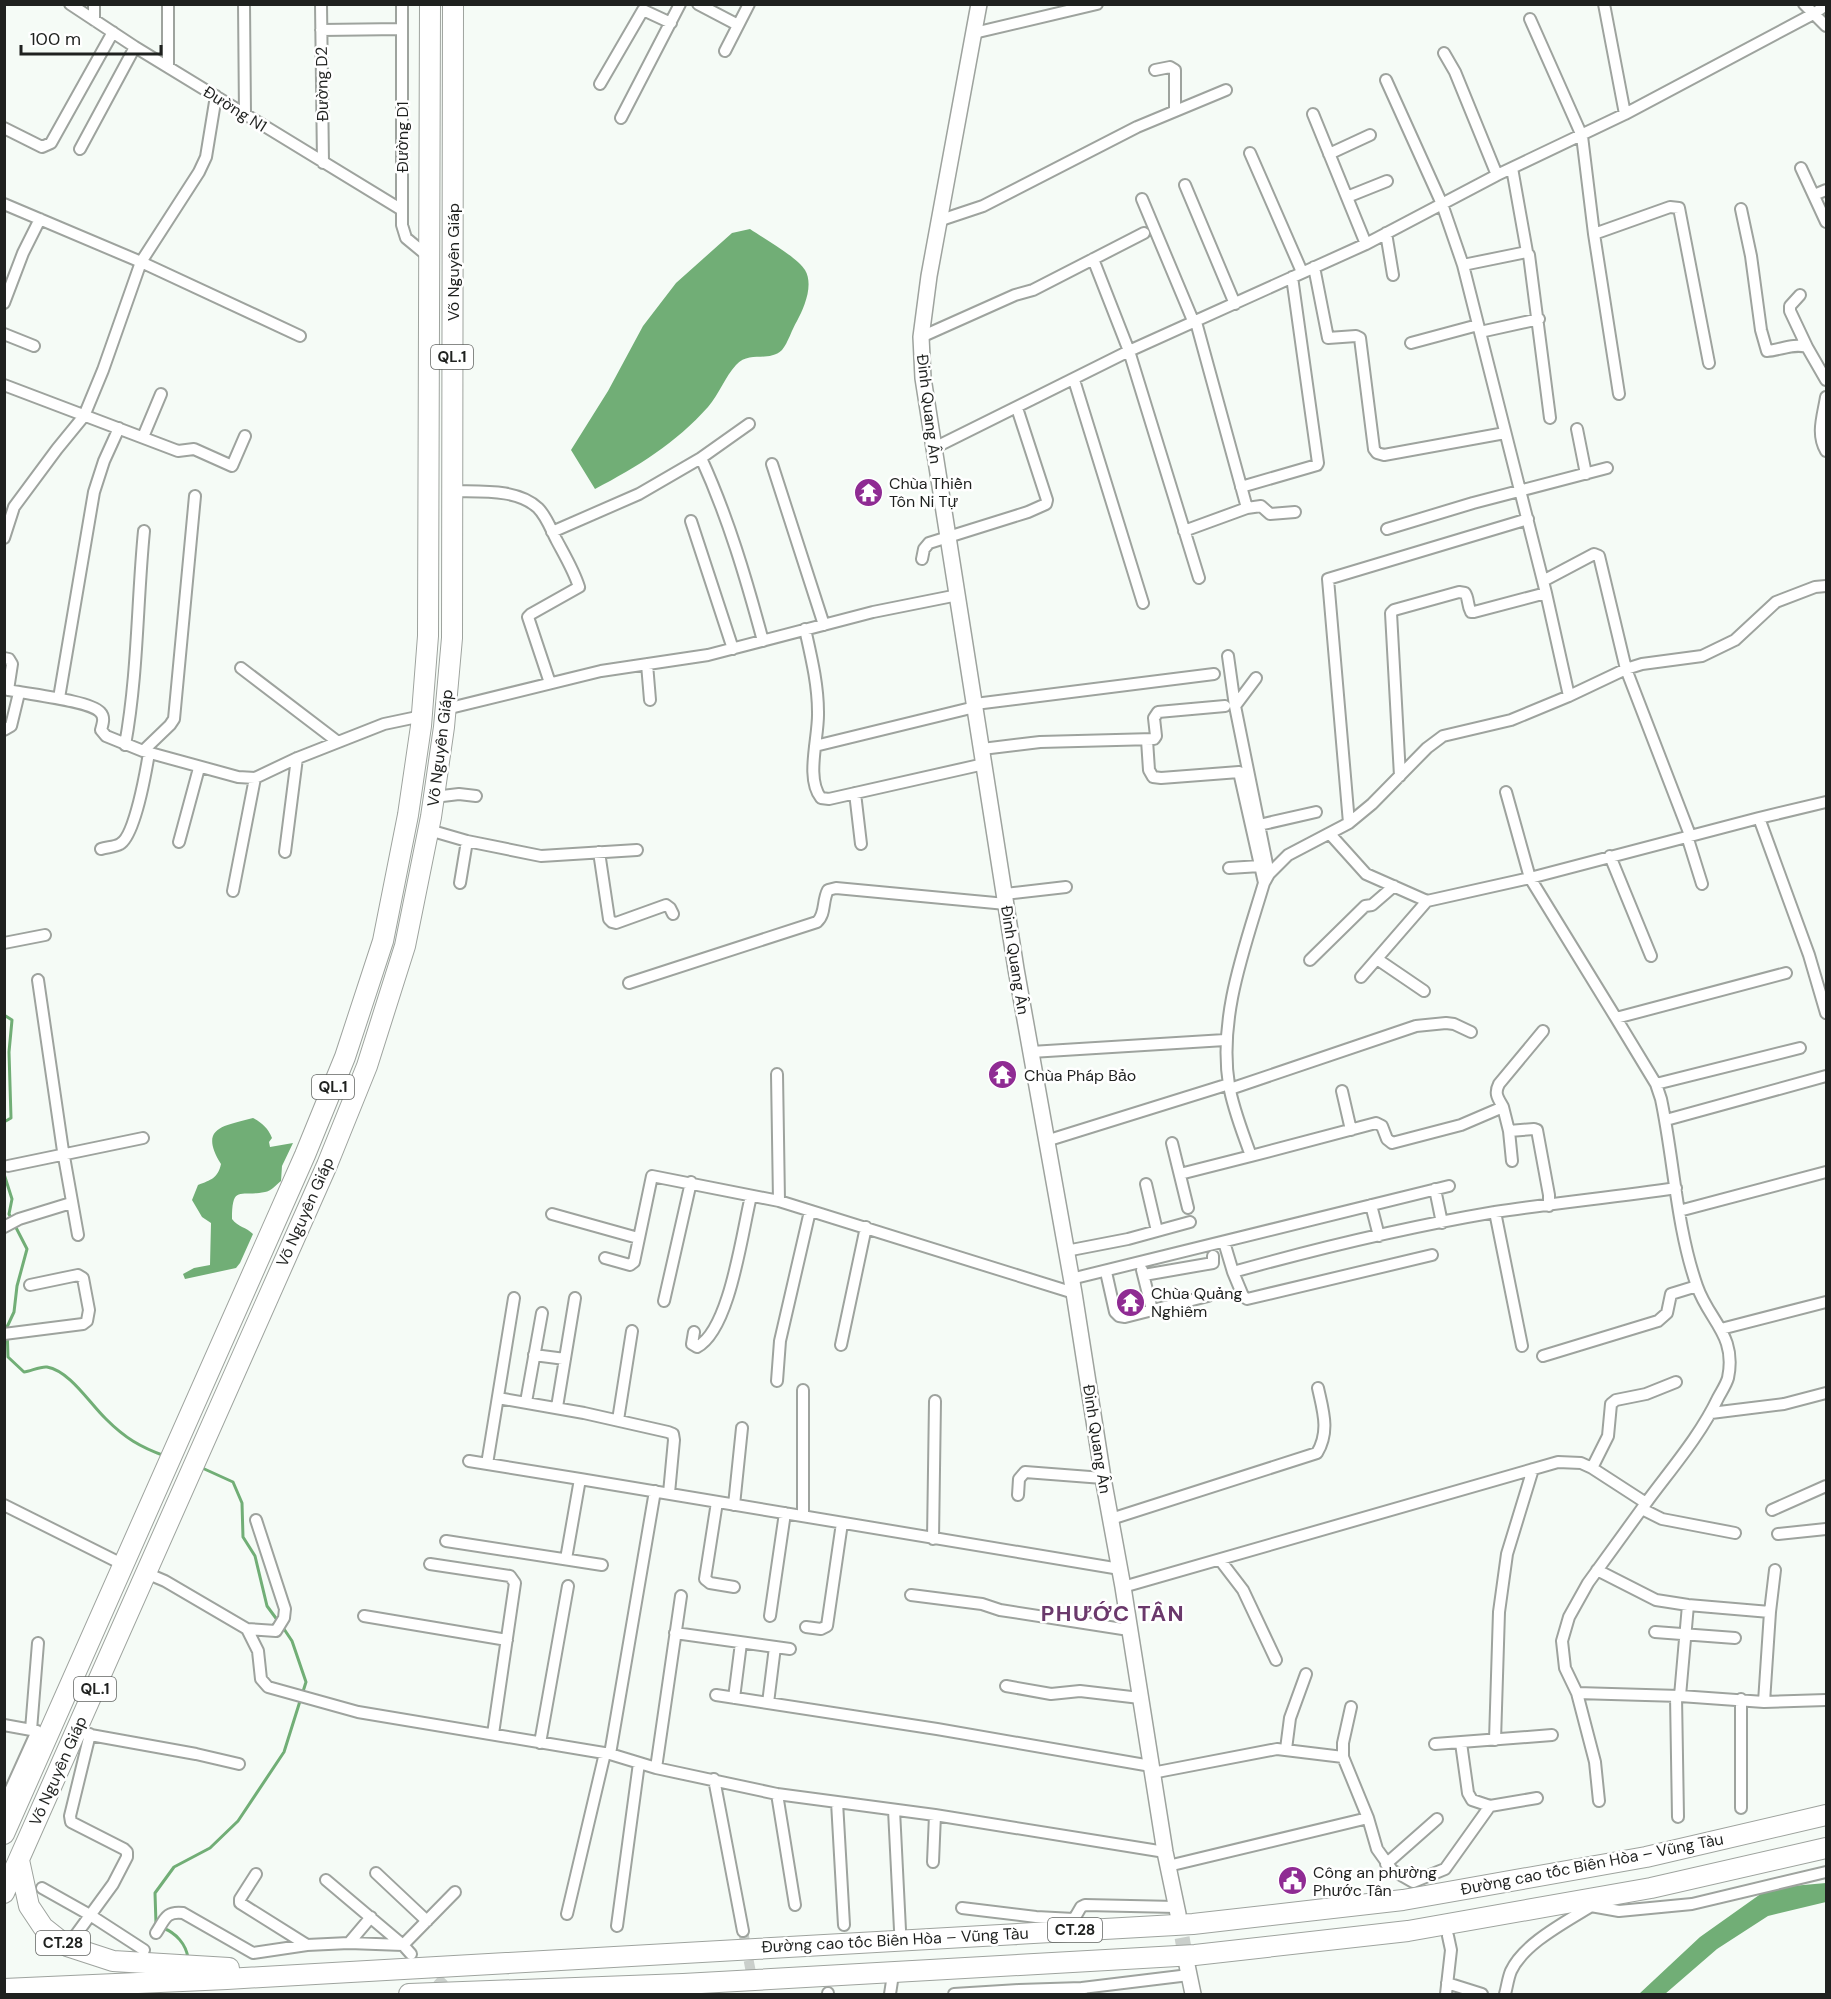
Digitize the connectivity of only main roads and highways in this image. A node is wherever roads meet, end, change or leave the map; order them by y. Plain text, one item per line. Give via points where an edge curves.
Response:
1 (430, 4) edge
2 (453, 4) edge
3 (1827, 1815) edge
4 (4, 1834) edge
5 (1827, 1848) edge
6 (19, 1860) junction
7 (4, 1893) edge
8 (315, 1974) junction
9 (4, 1989) edge
10 (409, 1995) edge

1 - 4 highway, Võ Nguyên Giáp / QL.1 via 428,636 408,815 383,941 345,1057 305,1155 124,1565 39,1731
2 - 6 highway, Võ Nguyên Giáp / QL.1 via 452,638 429,830 405,946 367,1066 327,1164 146,1573 83,1733
3 - 8 highway, Đường cao tốc Biên Hòa – Vũng Tàu / CT.28 via 1646,1857 1415,1898 1193,1924
5 - 10 highway, Đường cao tốc Biên Hòa – Vũng Tàu / CT.28 via 1651,1888 1408,1931 1196,1955
6 - 7 highway, Võ Nguyên Giáp / QL.1
6 - 8 highway, CT.28 via 29,1906 44,1927 67,1946 113,1961 151,1957 208,1967
8 - 9 highway, CT.28

